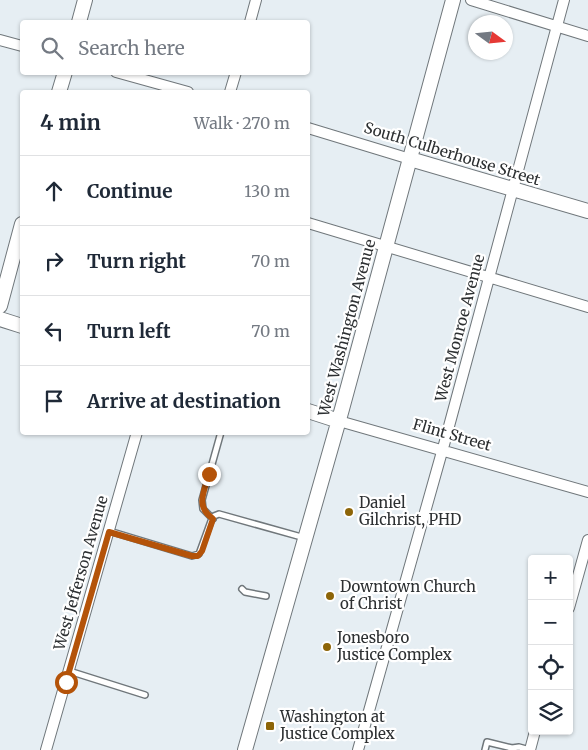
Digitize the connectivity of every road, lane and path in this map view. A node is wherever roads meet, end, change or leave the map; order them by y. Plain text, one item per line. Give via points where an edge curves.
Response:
1 (85, 0) edge
2 (256, 0) edge
3 (453, 0) edge
4 (471, 0) edge
5 (564, 0) edge
6 (80, 20) edge
7 (251, 20) edge
8 (557, 26) junction
9 (588, 36) edge
10 (0, 40) edge
11 (20, 45) edge
12 (64, 75) edge
13 (127, 75) edge
14 (235, 75) edge
15 (60, 90) edge
16 (181, 90) edge
17 (231, 90) edge
18 (310, 129) edge
19 (410, 158) junction
20 (513, 189) junction
21 (588, 211) edge
22 (310, 224) edge
23 (20, 231) edge
24 (386, 246) junction
25 (489, 278) junction
26 (0, 306) edge
27 (588, 307) edge
28 (0, 319) edge
29 (20, 325) edge
30 (310, 412) edge
31 (339, 421) junction
32 (136, 435) edge
33 (220, 435) edge
34 (442, 449) junction
35 (588, 492) edge
36 (213, 519) junction
37 (109, 532) junction
38 (305, 538) junction
39 (588, 540) edge
40 (242, 589) dead end
41 (266, 596) dead end
42 (571, 600) edge
43 (69, 671) junction
44 (145, 695) dead end
45 (534, 735) edge
46 (511, 749) edge
47 (46, 750) edge
48 (246, 750) edge
49 (358, 750) edge
50 (485, 750) edge
51 (530, 750) edge

1 - 6 street
2 - 7 street
3 - 19 street, West Washington Avenue
4 - 8 street
5 - 8 street, West Monroe Avenue
8 - 9 street
8 - 20 street, West Monroe Avenue
10 - 11 street
12 - 15 street
13 - 16 street
14 - 17 street
18 - 19 street, South Culberhouse Street
19 - 20 street, South Culberhouse Street
19 - 24 street, West Washington Avenue
20 - 21 street, South Culberhouse Street
20 - 25 street, West Monroe Avenue
22 - 24 street
23 - 26 street
24 - 25 street
24 - 31 street, West Washington Avenue
25 - 27 street
25 - 34 street, West Monroe Avenue
28 - 29 street
30 - 31 street, Flint Street
31 - 34 street, Flint Street
31 - 38 street, West Washington Avenue
32 - 37 street, West Jefferson Avenue
33 - 36 lane via 202,500 203,509
34 - 35 street, Flint Street
34 - 49 street, West Monroe Avenue
36 - 37 lane via 198,556
36 - 38 lane via 220,514
37 - 43 street, West Jefferson Avenue
38 - 48 street, West Washington Avenue
39 - 42 street
40 - 41 lane
43 - 44 lane
43 - 47 street, West Jefferson Avenue
45 - 51 street
46 - 50 lane via 487,742
46 - 51 lane

